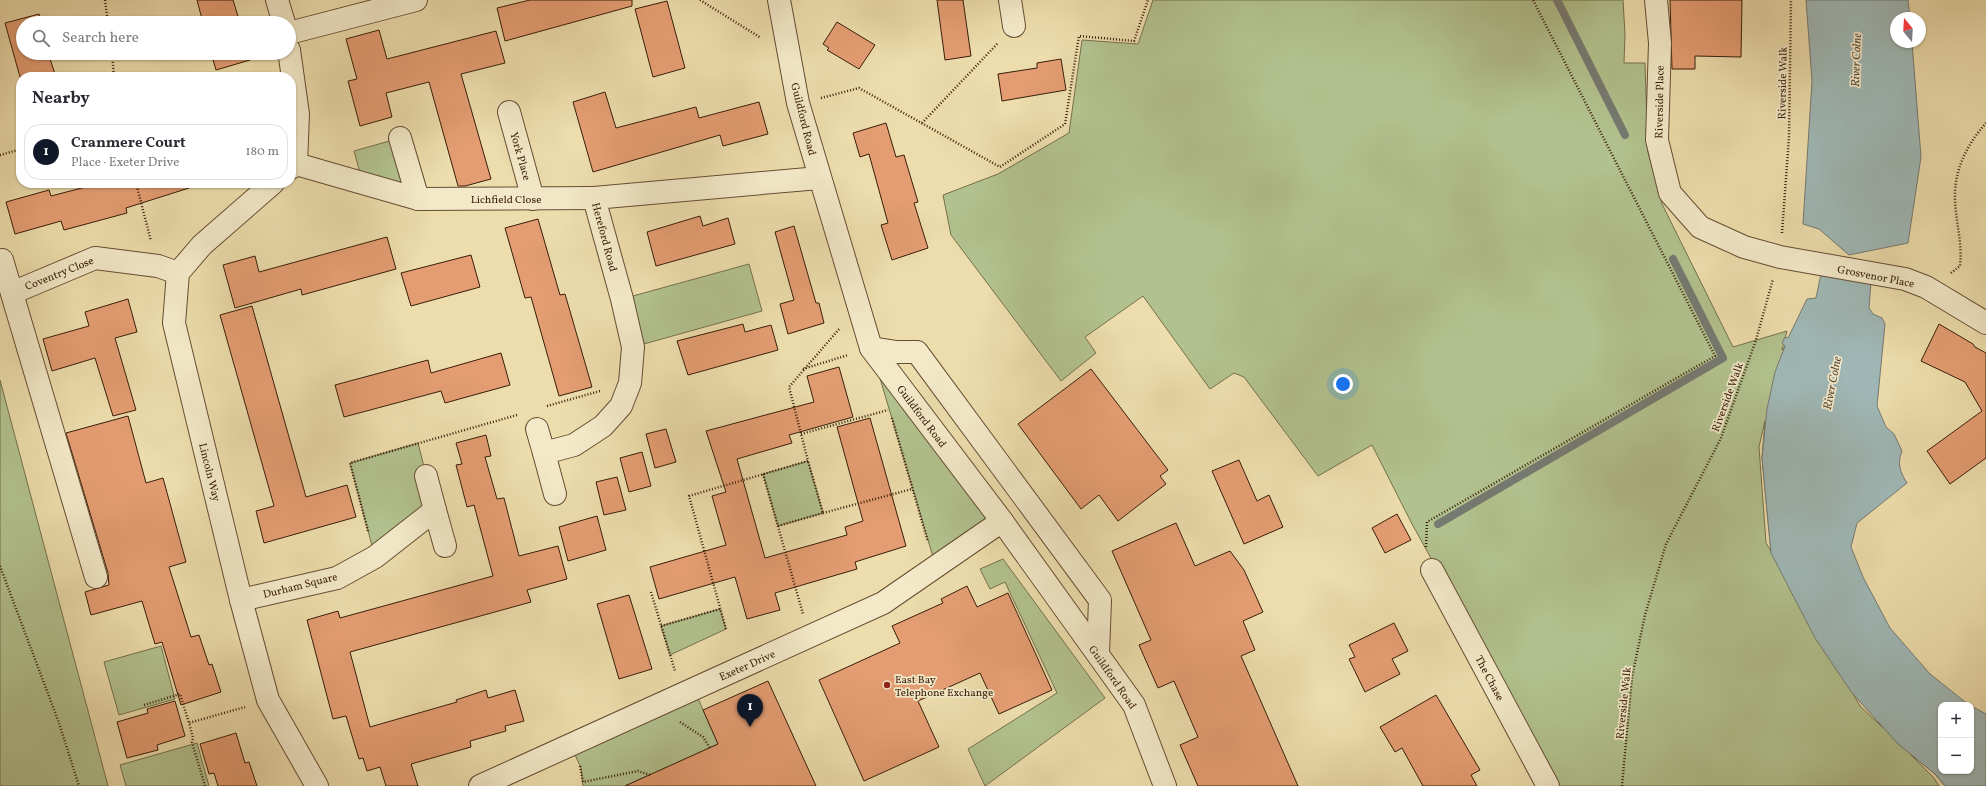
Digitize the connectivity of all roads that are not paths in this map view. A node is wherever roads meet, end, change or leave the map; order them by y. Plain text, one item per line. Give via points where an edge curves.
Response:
1 (277, 0) edge
2 (779, 0) edge
3 (1010, 0) edge
4 (1656, 0) edge
5 (402, 2) edge
6 (282, 16) edge
7 (1014, 26) road end
8 (296, 31) edge
9 (290, 60) edge
10 (292, 72) edge
11 (296, 100) edge
12 (509, 112) dead end
13 (400, 138) dead end
14 (296, 140) edge
15 (296, 167) edge
16 (820, 178) junction
17 (267, 188) edge
18 (594, 198) junction
19 (418, 199) junction
20 (533, 199) junction
21 (1780, 257) joint
22 (2, 260) dead end
23 (178, 273) junction
24 (12, 292) junction
25 (1986, 322) edge
26 (871, 348) junction
27 (530, 421) road end
28 (544, 454) junction
29 (426, 476) dead end
30 (555, 494) dead end
31 (435, 510) junction
32 (1002, 522) junction
33 (445, 546) dead end
34 (1432, 570) dead end
35 (96, 577) dead end
36 (241, 600) junction
37 (1098, 654) junction
38 (317, 786) edge
39 (480, 786) edge
40 (1165, 786) edge
41 (1548, 786) edge

1 - 6 street
2 - 16 street, Guildford Road via 798,103
3 - 7 street
4 - 21 street, Riverside Place via 1660,42 1657,140 1670,193 1700,227 1744,247
5 - 8 street
9 - 10 street
11 - 14 street
12 - 20 street, York Place
13 - 19 street
15 - 19 street, Lichfield Close
16 - 18 street, Hereford Road
16 - 26 street, Guildford Road
17 - 23 street via 202,244
18 - 20 street, Lichfield Close
18 - 28 street, Hereford Road via 633,347 630,383 621,406 603,426 574,445
19 - 20 street, Lichfield Close
21 - 25 street, Grosvenor Place via 1905,279 1926,286
22 - 24 street, Coventry Close
23 - 24 street, Coventry Close via 158,266 95,258
23 - 36 street, Lincoln Way via 174,323
24 - 35 street, Coventry Close
26 - 32 street, Guildford Road
26 - 37 street via 917,352 1100,600
27 - 28 street
28 - 30 street
29 - 31 street
31 - 33 street
31 - 36 street, Durham Square via 376,557 337,578
32 - 37 street, Guildford Road
32 - 39 street, Exeter Drive via 883,602
34 - 41 street, The Chase
36 - 38 street, Lincoln Way via 268,700
37 - 40 street, Guildford Road via 1134,705

